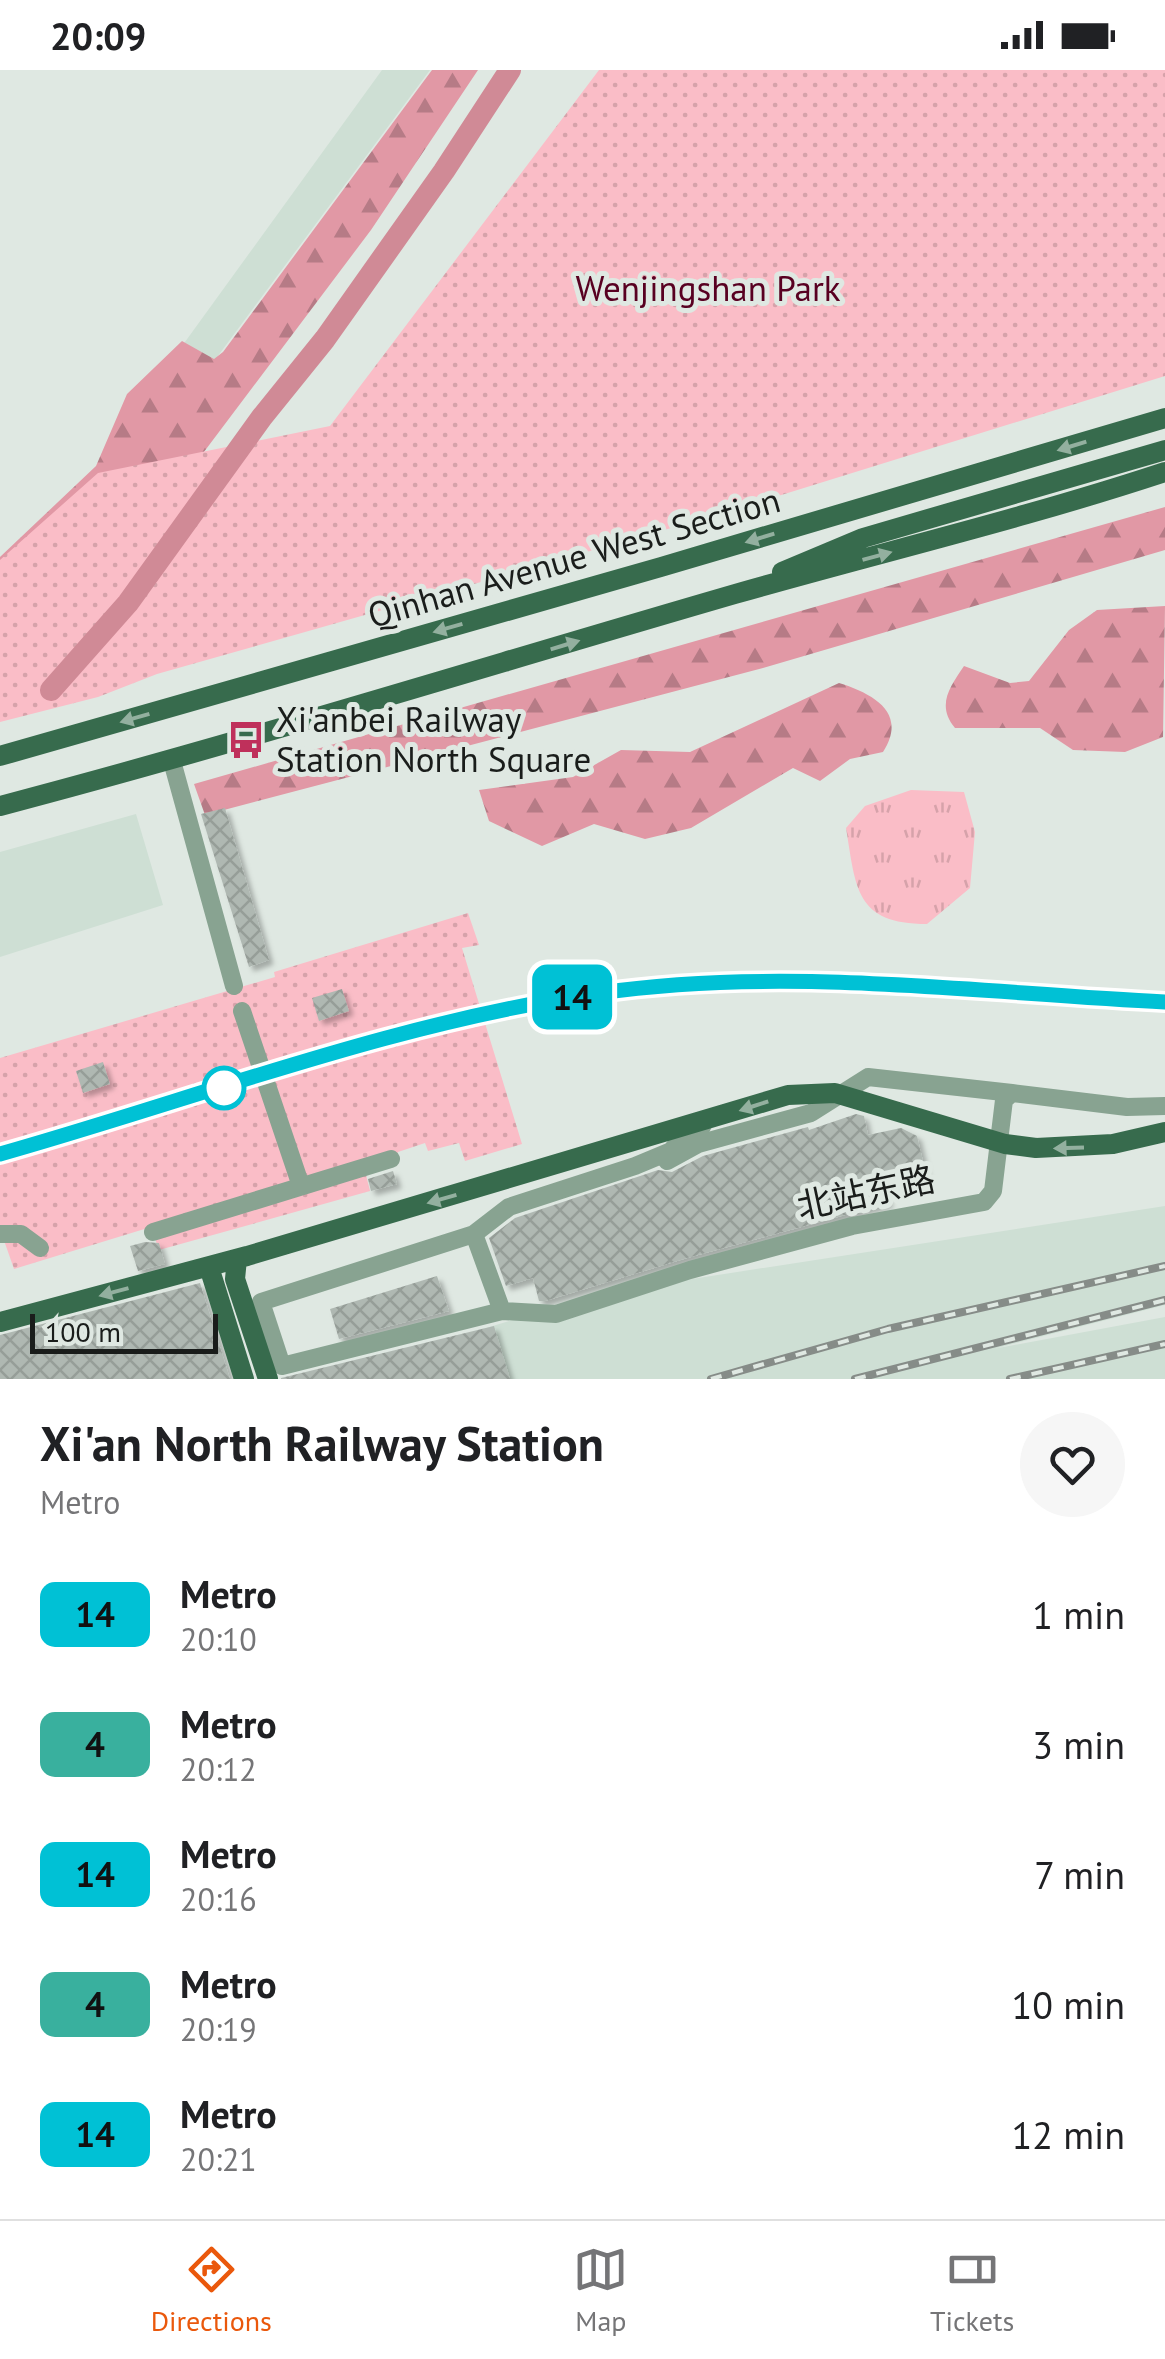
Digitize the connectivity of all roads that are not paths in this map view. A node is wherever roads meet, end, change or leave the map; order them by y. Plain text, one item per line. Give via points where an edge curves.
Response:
1 (1165, 418) edge
2 (1165, 450) edge
3 (1165, 472) edge
4 (738, 594) junction
5 (0, 756) edge
6 (172, 761) junction
7 (0, 806) edge
8 (234, 986) dead end
9 (242, 1011) dead end
10 (1012, 1093) junction
11 (1165, 1106) edge
12 (712, 1120) junction
13 (1165, 1132) edge
14 (390, 1159) dead end
15 (301, 1186) junction
16 (509, 1208) junction
17 (153, 1232) dead end
18 (0, 1234) edge
19 (474, 1234) junction
20 (40, 1248) dead end
21 (273, 1249) junction
22 (208, 1267) junction
23 (502, 1311) junction
24 (0, 1322) edge
25 (244, 1379) edge
26 (268, 1379) edge

1 -> 5 main road, Qinhan Avenue West Section
2 - 4 main road via 863,538
4 -> 3 main road
6 -> 4 main road
6 - 7 main road
6 - 8 street
9 - 15 street
10 - 11 street
10 - 16 street via 868,1077 811,1113
10 - 23 street, 北站东路 via 1004,1100 993,1191 984,1202 852,1226 556,1314
13 -> 12 main road via 1113,1144 1036,1148 836,1093 788,1095
12 - 16 street via 671,1151
12 -> 21 main road
14 - 15 street
15 - 17 street
16 - 19 street
18 - 20 street via 21,1234
19 - 23 street
19 - 23 street via 261,1302 282,1366
21 - 22 main road
21 - 26 main road via 237,1259 234,1279
22 -> 24 main road
22 - 25 main road

